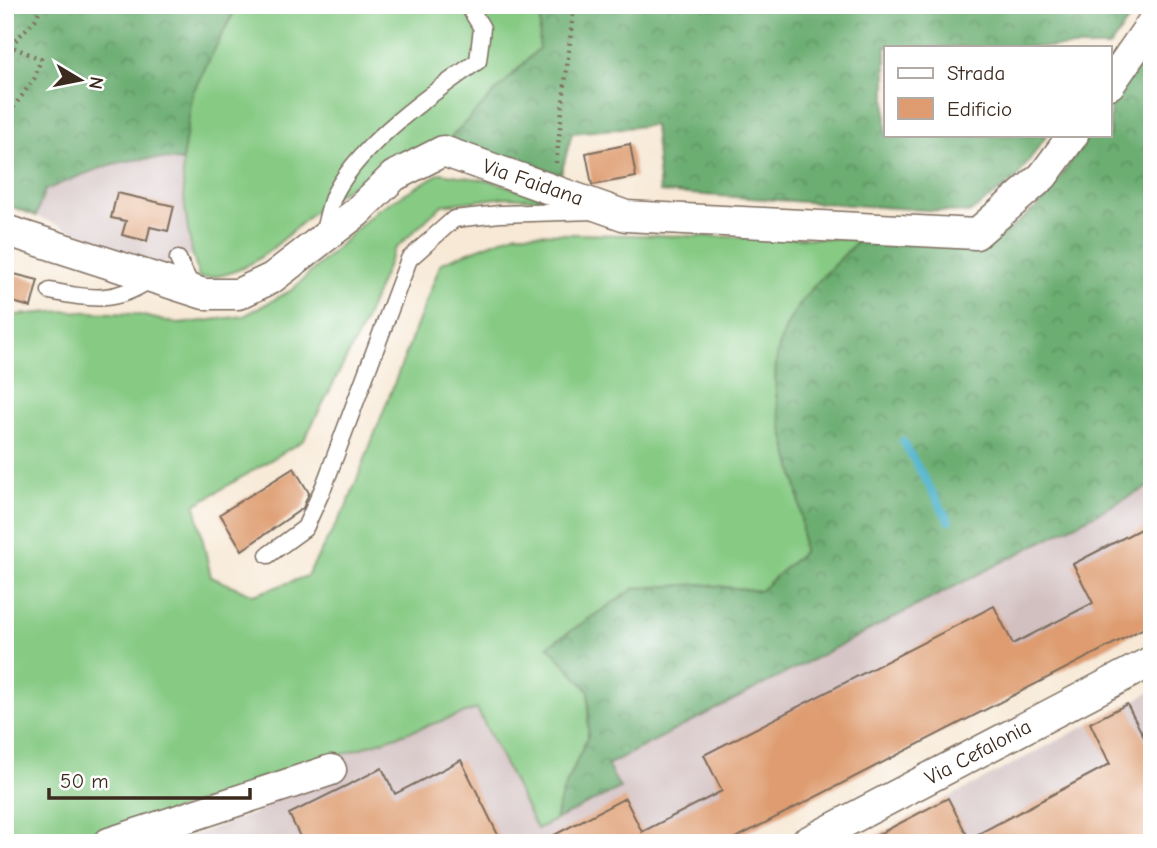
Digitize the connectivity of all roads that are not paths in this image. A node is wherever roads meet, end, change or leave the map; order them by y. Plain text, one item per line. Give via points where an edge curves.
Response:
1 (468, 5) edge
2 (1152, 23) edge
3 (1112, 82) edge
4 (1072, 136) edge
5 (610, 210) junction
6 (5, 230) edge
7 (321, 240) junction
8 (178, 259) dead end
9 (152, 278) junction
10 (50, 291) dead end
11 (194, 291) junction
12 (268, 555) dead end
13 (1152, 661) edge
14 (331, 769) dead end
15 (109, 843) edge
16 (805, 843) edge

1 - 7 lane via 482,28 478,61 415,106 369,149 335,192
2 - 3 street
4 - 5 street, Via Faidana via 1044,176 976,234 626,216
5 - 7 street, Via Faidana via 443,151 394,176
5 - 12 lane via 454,219 410,259 305,528
6 - 9 street, Via Faidana
7 - 11 street, Via Faidana via 272,278 238,294
8 - 11 lane
9 - 10 lane via 134,291 94,300
9 - 11 street, Via Faidana
13 - 16 street, Via Cefalonia
14 - 15 street

